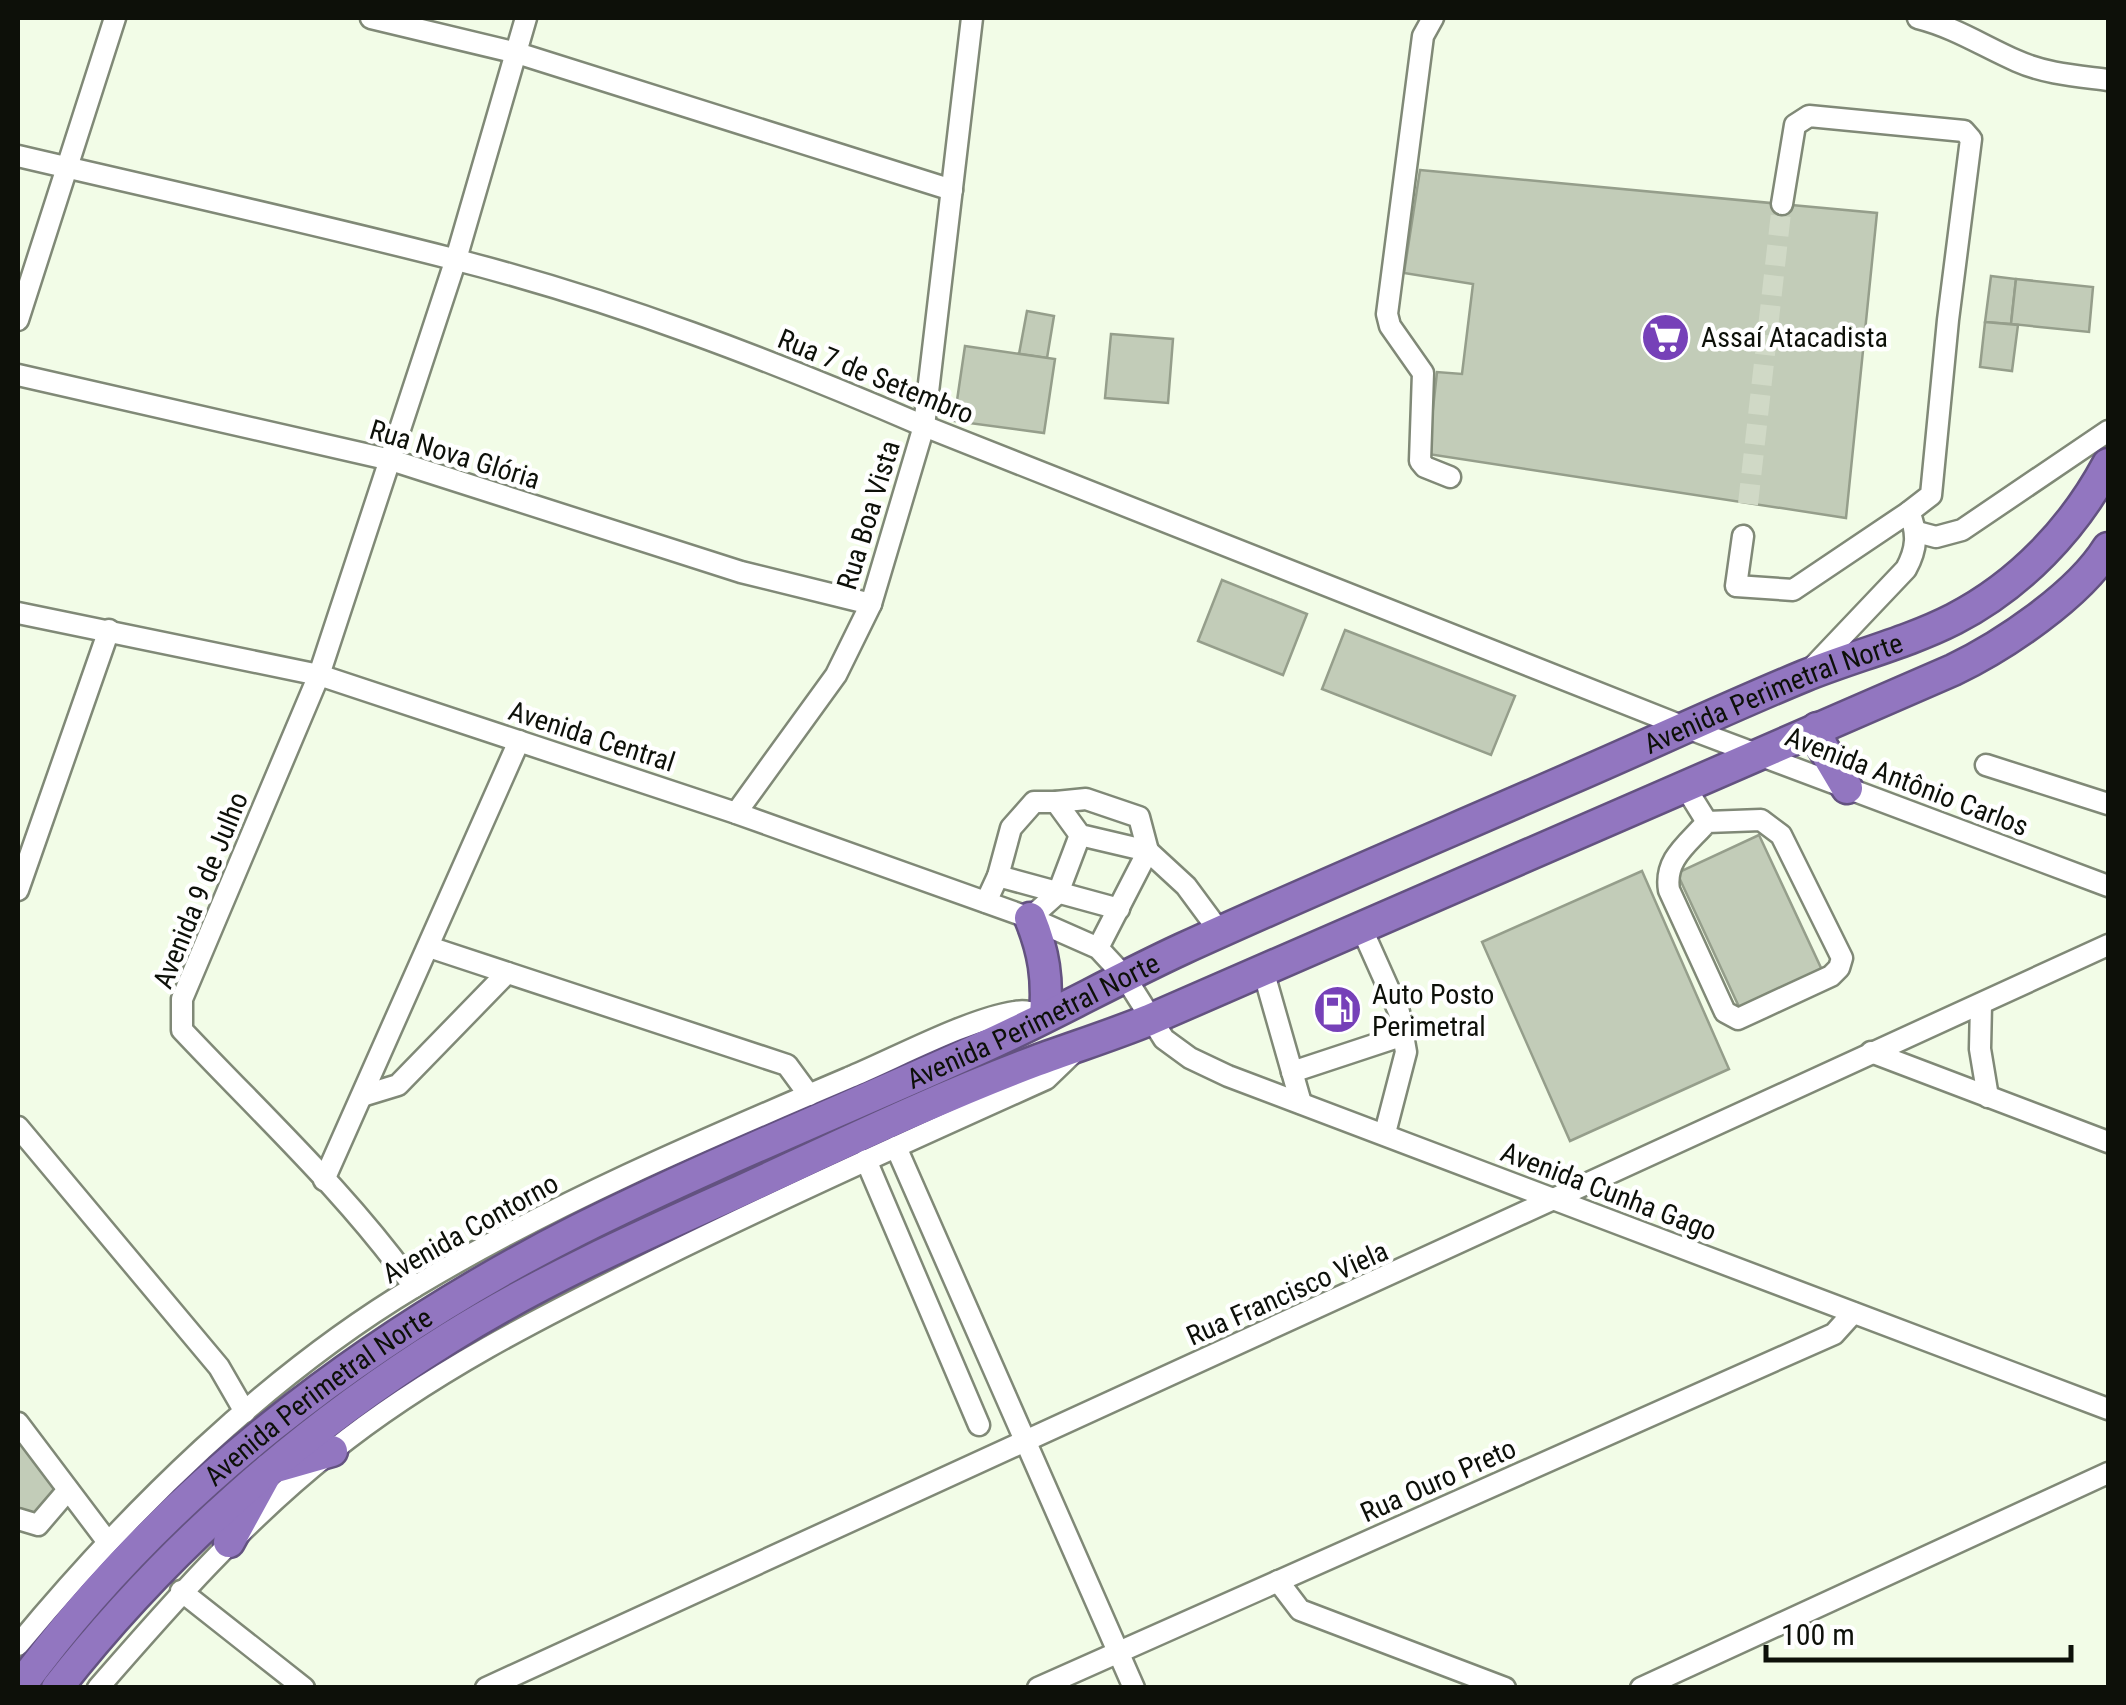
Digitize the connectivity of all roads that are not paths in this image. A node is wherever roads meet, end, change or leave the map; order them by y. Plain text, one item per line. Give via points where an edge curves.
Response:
1 (115, 18) edge
2 (371, 18) edge
3 (526, 18) edge
4 (972, 18) edge
5 (1433, 18) edge
6 (1918, 18) edge
7 (518, 52) junction
8 (2108, 80) edge
9 (18, 156) edge
10 (66, 168) junction
11 (952, 190) junction
12 (1782, 204) tunnel mouth
13 (456, 259) junction
14 (18, 320) edge
15 (18, 375) edge
16 (924, 426) junction
17 (2108, 431) edge
18 (391, 460) junction
19 (2108, 464) edge
20 (1450, 477) dead end
21 (1913, 522) junction
22 (1743, 536) dead end
23 (2108, 548) edge
24 (871, 604) junction
25 (18, 613) edge
26 (109, 630) junction
27 (319, 675) junction
28 (1804, 676) junction
29 (1687, 728) junction
30 (1817, 728) junction
31 (519, 741) junction
32 (1756, 754) junction
33 (1986, 766) dead end
34 (1684, 785) junction
35 (1847, 788) junction
36 (1056, 802) junction
37 (2108, 804) edge
38 (736, 813) junction
39 (1707, 822) junction
40 (1080, 835) junction
41 (1148, 852) junction
42 (998, 876) junction
43 (2108, 886) edge
44 (18, 890) edge
45 (1058, 892) junction
46 (986, 902) junction
47 (1119, 910) junction
48 (1030, 918) junction
49 (1361, 928) junction
50 (1220, 932) junction
51 (2108, 945) edge
52 (428, 947) junction
53 (1098, 948) junction
54 (1263, 970) junction
55 (507, 973) junction
56 (1125, 977) junction
57 (1981, 1004) junction
58 (1045, 1016) junction
59 (1150, 1020) junction
60 (1404, 1035) junction
61 (1080, 1047) junction
62 (1871, 1052) junction
63 (1292, 1072) junction
64 (809, 1095) junction
65 (362, 1096) junction
66 (1988, 1097) junction
67 (1302, 1103) junction
68 (18, 1126) edge
69 (1385, 1133) junction
70 (2108, 1142) edge
71 (896, 1147) junction
72 (866, 1160) junction
73 (324, 1180) junction
74 (916, 1195) junction
75 (1555, 1201) junction
76 (885, 1208) junction
77 (414, 1287) junction
78 (1853, 1313) junction
79 (2108, 1409) edge
80 (245, 1412) junction
81 (18, 1422) edge
82 (979, 1425) dead end
83 (1024, 1442) junction
84 (332, 1451) junction
85 (269, 1468) junction
86 (2108, 1473) edge
87 (68, 1490) junction
88 (18, 1519) edge
89 (106, 1541) junction
90 (229, 1542) junction
91 (1278, 1581) junction
92 (181, 1591) junction
93 (18, 1645) edge
94 (1118, 1652) junction
95 (19, 1688) edge
96 (57, 1688) edge
97 (98, 1688) edge
98 (304, 1688) edge
99 (486, 1688) edge
100 (1038, 1688) edge
101 (1134, 1688) edge
102 (1505, 1688) edge
103 (1642, 1688) edge

1 - 10 street
2 - 7 street
3 - 7 street, Avenida 9 de Julho
4 - 11 street, Rua Boa Vista
5 - 20 street via 1423,36 1387,314 1423,373 1420,461
6 - 8 street via 2051,73
7 - 11 street
7 - 13 street, Avenida 9 de Julho
9 - 10 street, Rua 7 de Setembro
10 - 13 street, Rua 7 de Setembro
10 - 14 street
11 - 16 street, Rua Boa Vista
12 - 21 street via 1801,118 1964,131 1971,140 1931,494
13 - 16 street, Rua 7 de Setembro via 668,324
13 - 18 street, Avenida 9 de Julho
15 - 18 street, Rua Nova Glória
16 - 24 street, Rua Boa Vista
16 - 29 street, Rua 7 de Setembro
17 - 21 street via 1962,530 1936,537
18 - 24 street, Rua Nova Glória via 741,572
18 - 27 street, Avenida 9 de Julho
19 - 28 highway, Avenida Perimetral Norte via 2059,537 1990,597 1953,620
21 - 22 street via 1794,590 1736,586
21 - 28 street via 1913,557 1906,569
23 - 30 highway, Avenida Perimetral Norte via 2055,603 1990,652
24 - 38 street, Rua Boa Vista via 836,674
25 - 26 street, Avenida Central
26 - 27 street, Avenida Central
26 - 44 street
27 - 31 street, Avenida Central
27 - 73 street, Avenida 9 de Julho via 182,1000 182,1030
28 - 29 highway, Avenida Perimetral Norte
29 - 32 street, Avenida Antônio Carlos
29 - 50 highway, Avenida Perimetral Norte
30 - 32 highway, Avenida Perimetral Norte
30 - 35 highway
31 - 38 street, Avenida Central
31 - 52 street
32 - 34 highway, Avenida Perimetral Norte
32 - 35 street, Avenida Antônio Carlos
33 - 37 street
34 - 39 street
34 - 49 highway, Avenida Perimetral Norte
35 - 43 street, Avenida Antônio Carlos
36 - 40 street
36 - 41 street via 1086,799 1139,817
36 - 42 street via 1034,802 1012,828
38 - 46 street, Avenida Central
39 - 39 street via 1761,820 1773,826 1842,958 1831,976 1738,1019 1725,1012 1666,875
40 - 41 street
40 - 45 street
41 - 47 street
41 - 50 street via 1186,886
42 - 45 street
42 - 46 street
45 - 47 street
45 - 48 street
46 - 48 street, Avenida Central
47 - 53 street
48 - 53 street, Avenida Central
48 - 58 highway via 1043,949
49 - 54 highway, Avenida Perimetral Norte
49 - 60 street
50 - 56 highway, Avenida Perimetral Norte
51 - 57 street, Rua Francisco Viela
52 - 55 street
52 - 65 street
53 - 56 street, Avenida Central
54 - 59 highway, Avenida Perimetral Norte
54 - 63 street
55 - 64 street via 787,1064
55 - 65 street via 398,1085
56 - 58 highway, Avenida Perimetral Norte
56 - 59 street, Avenida Cunha Gago
57 - 62 street, Rua Francisco Viela
57 - 66 street
58 - 64 street, Avenida Contorno via 1015,1012 984,1021
58 - 95 highway, Avenida Perimetral Norte via 579,1230 377,1348 196,1492 122,1564
59 - 61 highway, Avenida Perimetral Norte
59 - 67 street, Avenida Cunha Gago via 1190,1058
60 - 63 street
60 - 69 street via 1406,1052
61 - 71 street via 1046,1078
61 - 85 highway, Avenida Perimetral Norte via 883,1126 531,1291 391,1376
62 - 66 street
62 - 75 street, Rua Francisco Viela
63 - 67 street
64 - 77 street, Avenida Contorno via 528,1224
65 - 73 street
66 - 70 street
67 - 69 street, Avenida Cunha Gago
68 - 80 street via 220,1367
69 - 75 street, Avenida Cunha Gago
71 - 72 street
71 - 74 street
72 - 76 street
72 - 84 street via 516,1330
73 - 77 street, Avenida 9 de Julho
74 - 76 street
74 - 83 street
75 - 78 street, Avenida Cunha Gago
75 - 83 street, Rua Francisco Viela
76 - 82 street
77 - 80 street, Avenida Contorno
78 - 79 street, Avenida Cunha Gago
78 - 91 street, Rua Ouro Preto via 1834,1334
80 - 89 street, Avenida Contorno
81 - 87 street
83 - 94 street
83 - 99 street, Rua Francisco Viela
84 - 85 highway
84 - 90 street
85 - 90 highway
85 - 96 highway, Avenida Perimetral Norte via 129,1600
86 - 103 street
87 - 88 street via 38,1524
87 - 89 street
89 - 93 street, Avenida Contorno
90 - 92 street
91 - 94 street, Rua Ouro Preto
91 - 102 street via 1300,1610
92 - 97 street
92 - 98 street
94 - 100 street, Rua Ouro Preto
94 - 101 street

